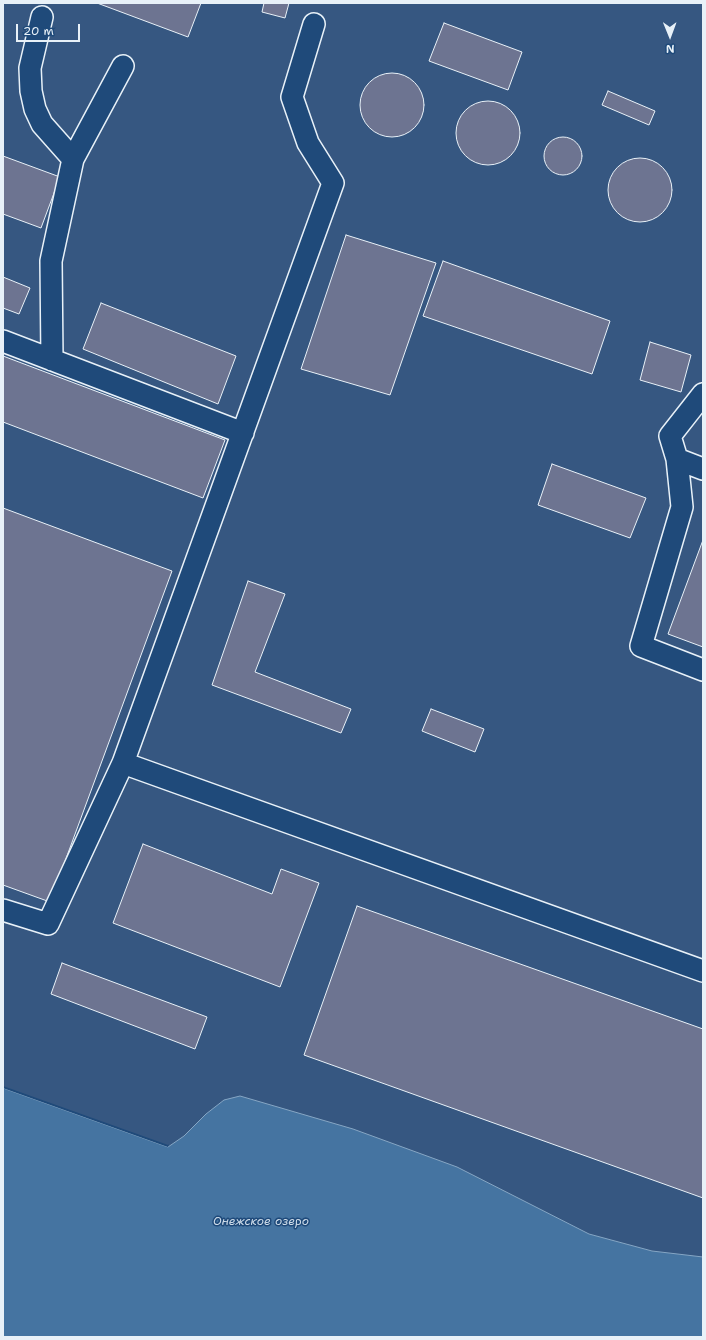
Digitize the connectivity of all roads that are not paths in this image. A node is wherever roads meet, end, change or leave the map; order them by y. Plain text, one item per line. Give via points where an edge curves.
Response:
1 (42, 17) dead end
2 (314, 24) dead end
3 (122, 66) dead end
4 (73, 160) junction
5 (3, 341) edge
6 (52, 360) junction
7 (703, 394) edge
8 (243, 433) junction
9 (677, 459) junction
10 (703, 469) edge
11 (703, 670) edge
12 (123, 763) junction
13 (3, 910) edge
14 (703, 971) edge

1 - 4 lane via 30,68 32,97 42,124
2 - 8 lane via 292,97 308,143 334,183
3 - 4 lane
4 - 6 lane via 51,261
5 - 6 lane
6 - 8 lane
7 - 9 lane via 670,436
8 - 12 lane
9 - 10 lane
9 - 11 lane via 682,507 641,646
12 - 13 lane via 48,924
12 - 14 lane

